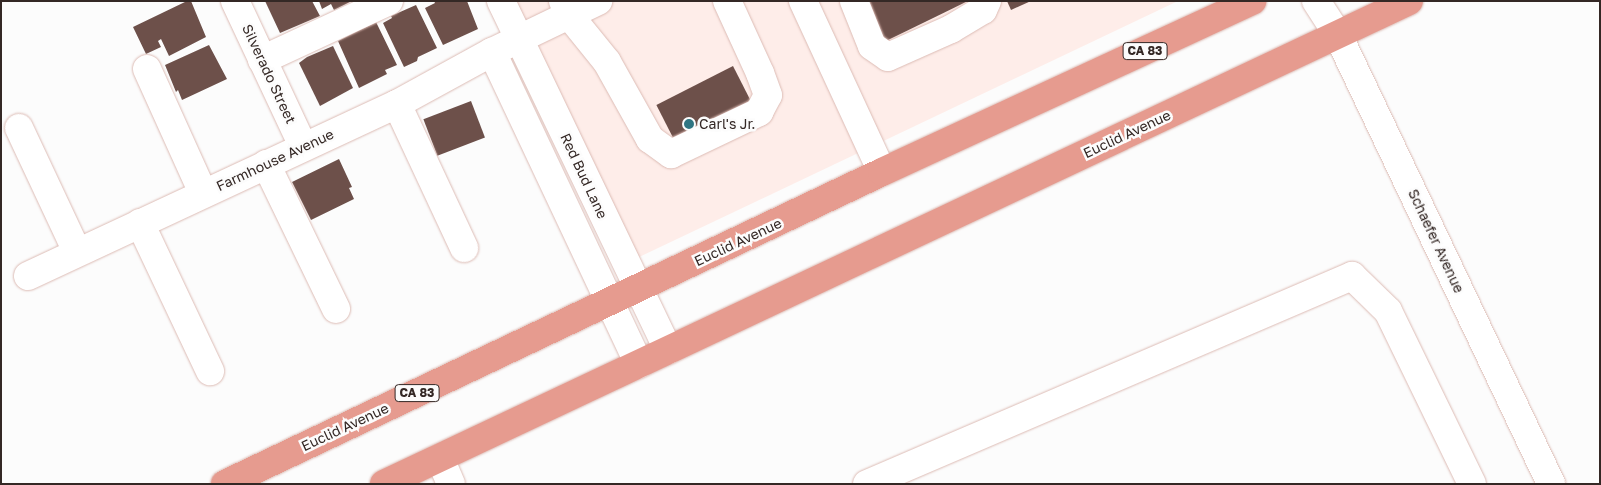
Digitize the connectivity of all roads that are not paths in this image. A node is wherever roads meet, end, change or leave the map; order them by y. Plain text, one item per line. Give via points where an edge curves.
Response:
1 (235, 1) edge
2 (389, 1) edge
3 (501, 1) edge
4 (598, 1) edge
5 (803, 1) edge
6 (854, 1) edge
7 (987, 1) edge
8 (1252, 1) edge
9 (1316, 1) edge
10 (1409, 1) edge
11 (727, 4) edge
12 (566, 8) edge
13 (1338, 34) junction
14 (519, 39) junction
15 (492, 52) junction
16 (262, 60) junction
17 (147, 69) dead end
18 (398, 104) junction
19 (19, 128) dead end
20 (303, 146) junction
21 (266, 164) junction
22 (882, 172) junction
23 (203, 193) junction
24 (140, 223) junction
25 (464, 248) dead end
26 (78, 252) junction
27 (28, 276) dead end
28 (638, 289) junction
29 (609, 303) junction
30 (336, 309) dead end
31 (668, 350) junction
32 (639, 364) junction
33 (210, 371) dead end
34 (440, 458) junction
35 (225, 484) edge
36 (384, 484) edge
37 (451, 484) edge
38 (868, 484) edge
39 (1472, 484) edge
40 (1551, 484) edge

1 - 16 street, Silverado Street
2 - 16 street
3 - 14 street, Red Bud Lane
4 - 12 street, Farmhouse Avenue
5 - 22 street
6 - 7 street via 872,46 888,57 951,30 983,10
8 - 22 main road, Euclid Avenue / CA 83
9 - 13 street, Schaefer Avenue
10 - 13 main road, Euclid Avenue
11 - 12 street via 768,95 759,112 671,154 650,139 607,62
12 - 14 street, Farmhouse Avenue
13 - 31 main road, Euclid Avenue
13 - 40 street, Schaefer Avenue
14 - 15 street, Farmhouse Avenue
14 - 28 street, Red Bud Lane
15 - 18 street, Farmhouse Avenue
15 - 29 street
16 - 20 street, Silverado Street
17 - 23 street
18 - 20 street, Farmhouse Avenue
18 - 25 street
19 - 26 street
20 - 21 street, Farmhouse Avenue
21 - 23 street, Farmhouse Avenue
21 - 30 street
22 - 28 main road, Euclid Avenue / CA 83
23 - 24 street, Farmhouse Avenue
24 - 26 street, Farmhouse Avenue
24 - 33 street
26 - 27 street, Farmhouse Avenue
28 - 29 main road, Euclid Avenue / CA 83
28 - 31 street, Red Bud Lane
29 - 32 street
29 - 35 main road, Euclid Avenue / CA 83
31 - 32 main road, Euclid Avenue
32 - 34 main road, Euclid Avenue
34 - 36 main road, Euclid Avenue
34 - 37 street
38 - 39 street via 1352,276 1388,311

